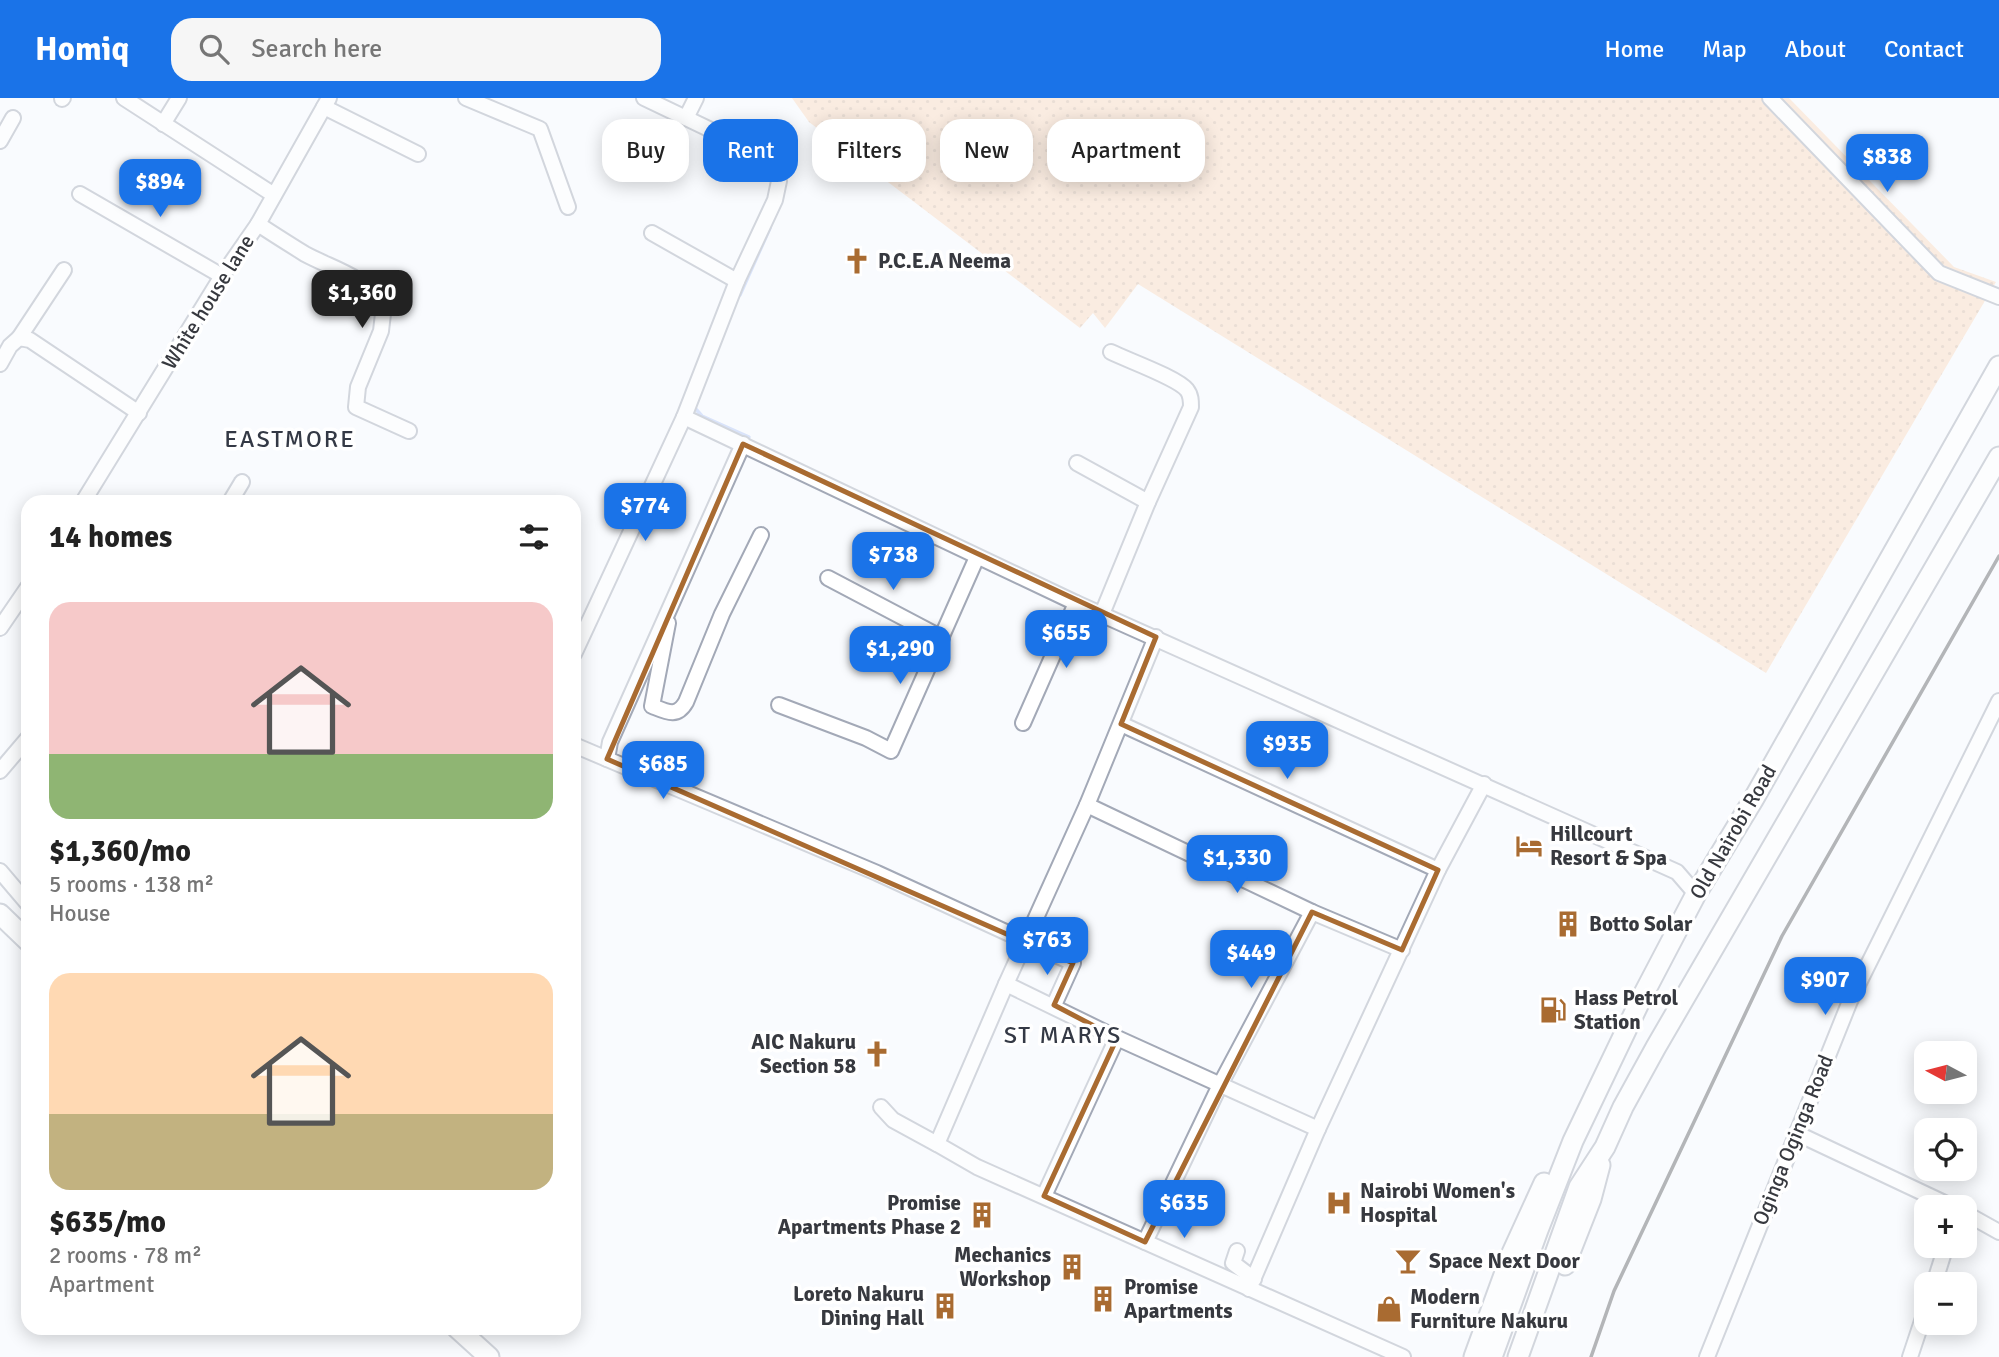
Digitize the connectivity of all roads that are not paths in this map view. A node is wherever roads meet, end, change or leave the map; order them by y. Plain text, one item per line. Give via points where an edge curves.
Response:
1 (124, 98) edge
2 (179, 98) edge
3 (467, 98) edge
4 (645, 98) edge
5 (696, 98) edge
6 (1770, 98) edge
7 (327, 103) edge
8 (13, 118) dead end
9 (686, 118) junction
10 (163, 124) junction
11 (0, 141) edge
12 (418, 154) dead end
13 (80, 194) dead end
14 (274, 195) junction
15 (568, 207) dead end
16 (258, 224) junction
17 (652, 233) dead end
18 (64, 270) dead end
19 (222, 276) junction
20 (737, 281) junction
21 (1999, 297) edge
22 (19, 338) junction
23 (1111, 352) dead end
24 (0, 364) edge
25 (1999, 366) edge
26 (139, 413) junction
27 (684, 417) junction
28 (409, 431) dead end
29 (743, 444) junction
30 (1999, 457) edge
31 (1077, 463) dead end
32 (242, 482) dead end
33 (87, 495) edge
34 (234, 495) edge
35 (1148, 502) junction
36 (761, 535) dead end
37 (977, 557) junction
38 (828, 578) dead end
39 (674, 595) junction
40 (21, 597) edge
41 (1076, 603) junction
42 (1102, 614) junction
43 (0, 628) edge
44 (1156, 637) junction
45 (942, 638) junction
46 (581, 639) edge
47 (1999, 702) edge
48 (779, 705) dead end
49 (1023, 723) dead end
50 (1121, 724) junction
51 (21, 746) edge
52 (581, 747) edge
53 (607, 759) junction
54 (0, 771) edge
55 (1484, 784) junction
56 (1087, 805) junction
57 (1438, 870) junction
58 (0, 871) edge
59 (1696, 894) junction
60 (21, 896) edge
61 (1312, 912) junction
62 (0, 914) edge
63 (21, 934) edge
64 (1027, 942) junction
65 (1402, 950) junction
66 (1006, 984) junction
67 (1054, 1005) junction
68 (1117, 1038) junction
69 (1220, 1085) junction
70 (881, 1107) dead end
71 (1318, 1129) junction
72 (1796, 1133) junction
73 (1573, 1141) junction
74 (937, 1144) junction
75 (1605, 1147) junction
76 (1927, 1195) edge
77 (1044, 1196) junction
78 (1977, 1220) edge
79 (1999, 1232) edge
80 (1145, 1242) junction
81 (1237, 1251) dead end
82 (1251, 1284) junction
83 (465, 1335) edge
84 (1917, 1335) edge
85 (489, 1357) edge
86 (1403, 1357) edge
87 (1474, 1357) edge
88 (1492, 1357) edge
89 (1518, 1357) edge
90 (1531, 1357) edge
91 (1707, 1357) edge
92 (1910, 1357) edge

1 - 10 street
2 - 10 street
3 - 15 street via 540,129
4 - 9 street
5 - 9 street
6 - 21 street via 1939,273
7 - 12 street
7 - 14 street, White house lane
8 - 11 street
9 - 20 street via 775,164 779,181 775,200
10 - 14 street
13 - 19 street
14 - 16 street, White house lane
16 - 19 street, White house lane
16 - 28 street via 364,282 384,304 381,331 358,387 356,407
17 - 20 street
18 - 22 street
19 - 26 street, White house lane
20 - 27 street
22 - 24 street
22 - 26 street via 30,340
23 - 35 street via 1177,383 1191,398 1188,419
25 - 59 highway, Old Nairobi Road
26 - 33 street, White house lane
27 - 29 street
27 - 46 street
29 - 37 street
29 - 39 street
30 - 75 highway, Old Nairobi Road via 1656,1047
31 - 35 street
32 - 34 street
35 - 42 street
36 - 39 street via 682,710 669,713 652,706
37 - 41 street
37 - 45 street
38 - 45 street
39 - 53 street via 610,742
40 - 43 street
41 - 42 street
41 - 49 street
42 - 44 street
44 - 50 street
44 - 55 street
45 - 48 street via 891,751
47 - 72 street, Oginga Oginga Road via 1850,1001
50 - 56 street
50 - 57 street
51 - 54 street
52 - 53 street
53 - 64 street
55 - 57 street
55 - 59 street via 1677,872
56 - 61 street
56 - 64 street
57 - 65 street
58 - 60 street
59 - 73 highway, Old Nairobi Road
61 - 65 street
61 - 69 street
62 - 63 highway
64 - 66 street
64 - 67 street via 1073,963
65 - 71 street
66 - 67 street
66 - 74 street
67 - 68 street
68 - 69 street
68 - 77 street
69 - 71 street
69 - 80 street
70 - 74 street via 893,1120
71 - 82 street
72 - 76 street
72 - 91 street, Oginga Oginga Road
73 - 87 highway via 1531,1209
73 - 88 highway, Old Nairobi Road
74 - 77 street
75 - 89 highway, Old Nairobi Road via 1579,1187
75 - 90 highway via 1591,1199
77 - 80 street
78 - 79 street
80 - 82 street
81 - 82 street via 1233,1263
82 - 86 street
83 - 85 highway
84 - 92 street

